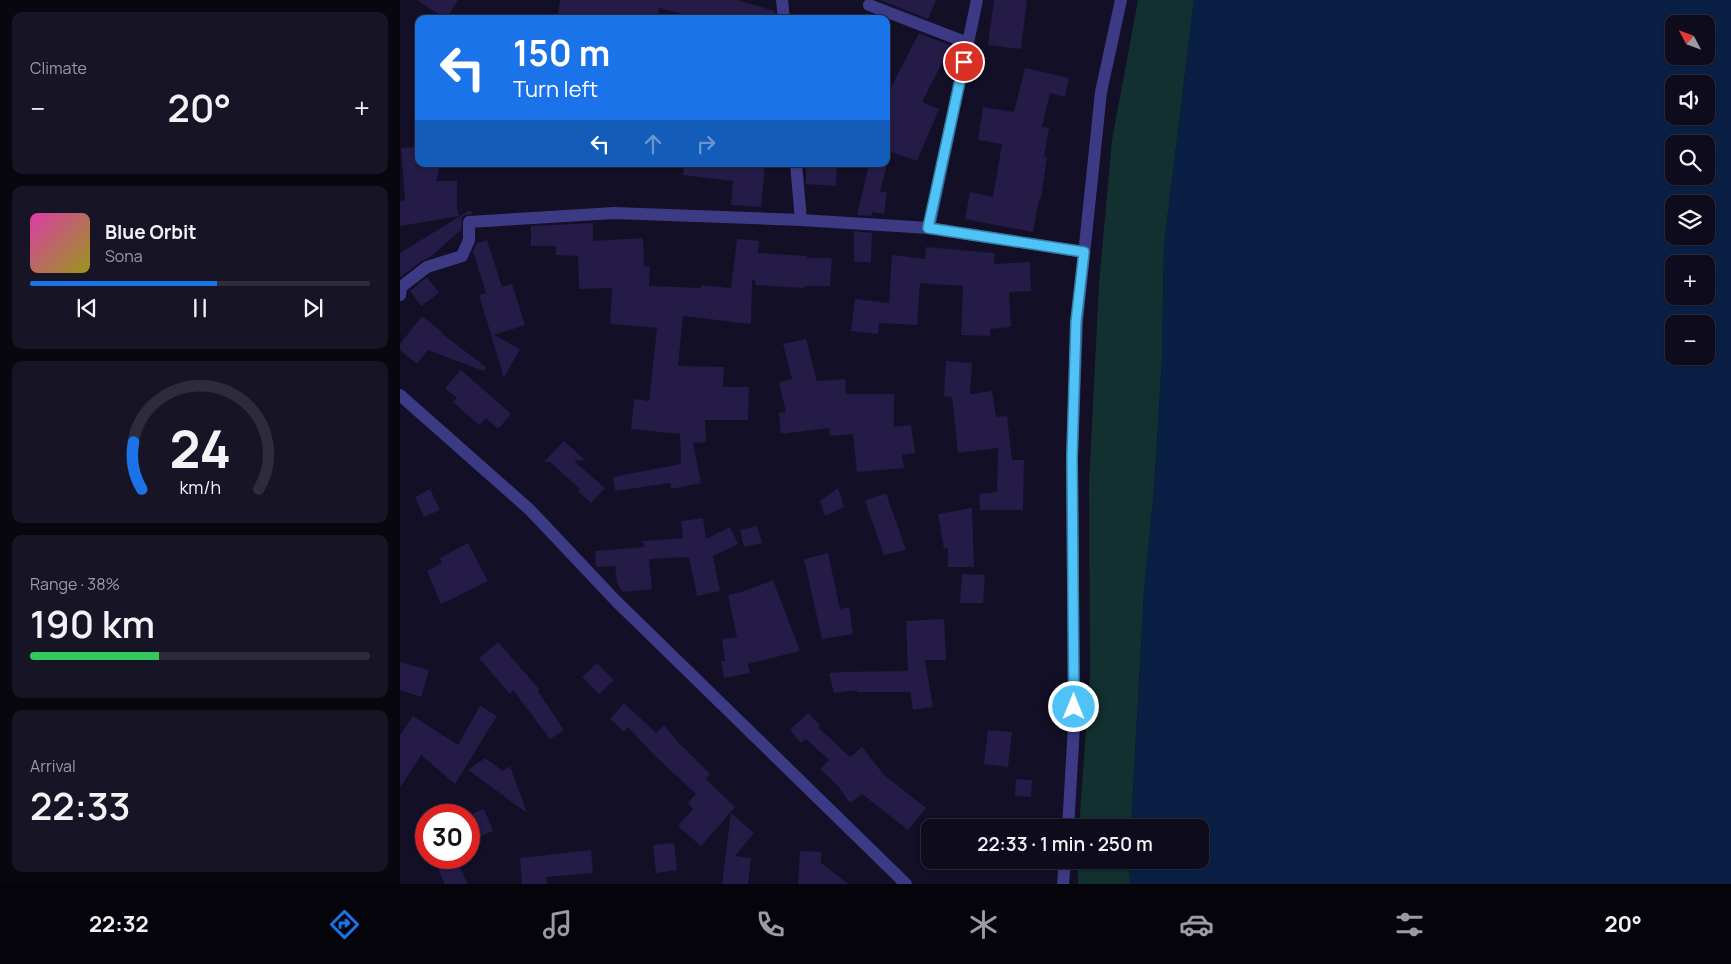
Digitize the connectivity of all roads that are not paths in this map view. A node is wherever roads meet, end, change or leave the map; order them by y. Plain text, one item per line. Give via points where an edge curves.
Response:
1 (782, 0) edge
2 (977, 0) edge
3 (1121, 0) edge
4 (869, 4) dead end
5 (784, 15) edge
6 (968, 43) junction
7 (796, 167) edge
8 (801, 220) junction
9 (928, 228) junction
10 (1084, 252) junction
11 (400, 295) edge
12 (400, 395) edge
13 (1069, 819) edge
14 (1064, 869) edge
15 (906, 884) edge
16 (1063, 884) edge

1 - 5 street
2 - 6 street
3 - 10 street via 1101,92
4 - 6 street
6 - 9 street
7 - 8 street
8 - 9 street
8 - 11 street via 614,212 469,222 469,240 462,256 420,271 401,287
9 - 10 street
10 - 13 street via 1076,322 1072,457 1074,726
12 - 15 street via 529,509 616,601
14 - 16 street

